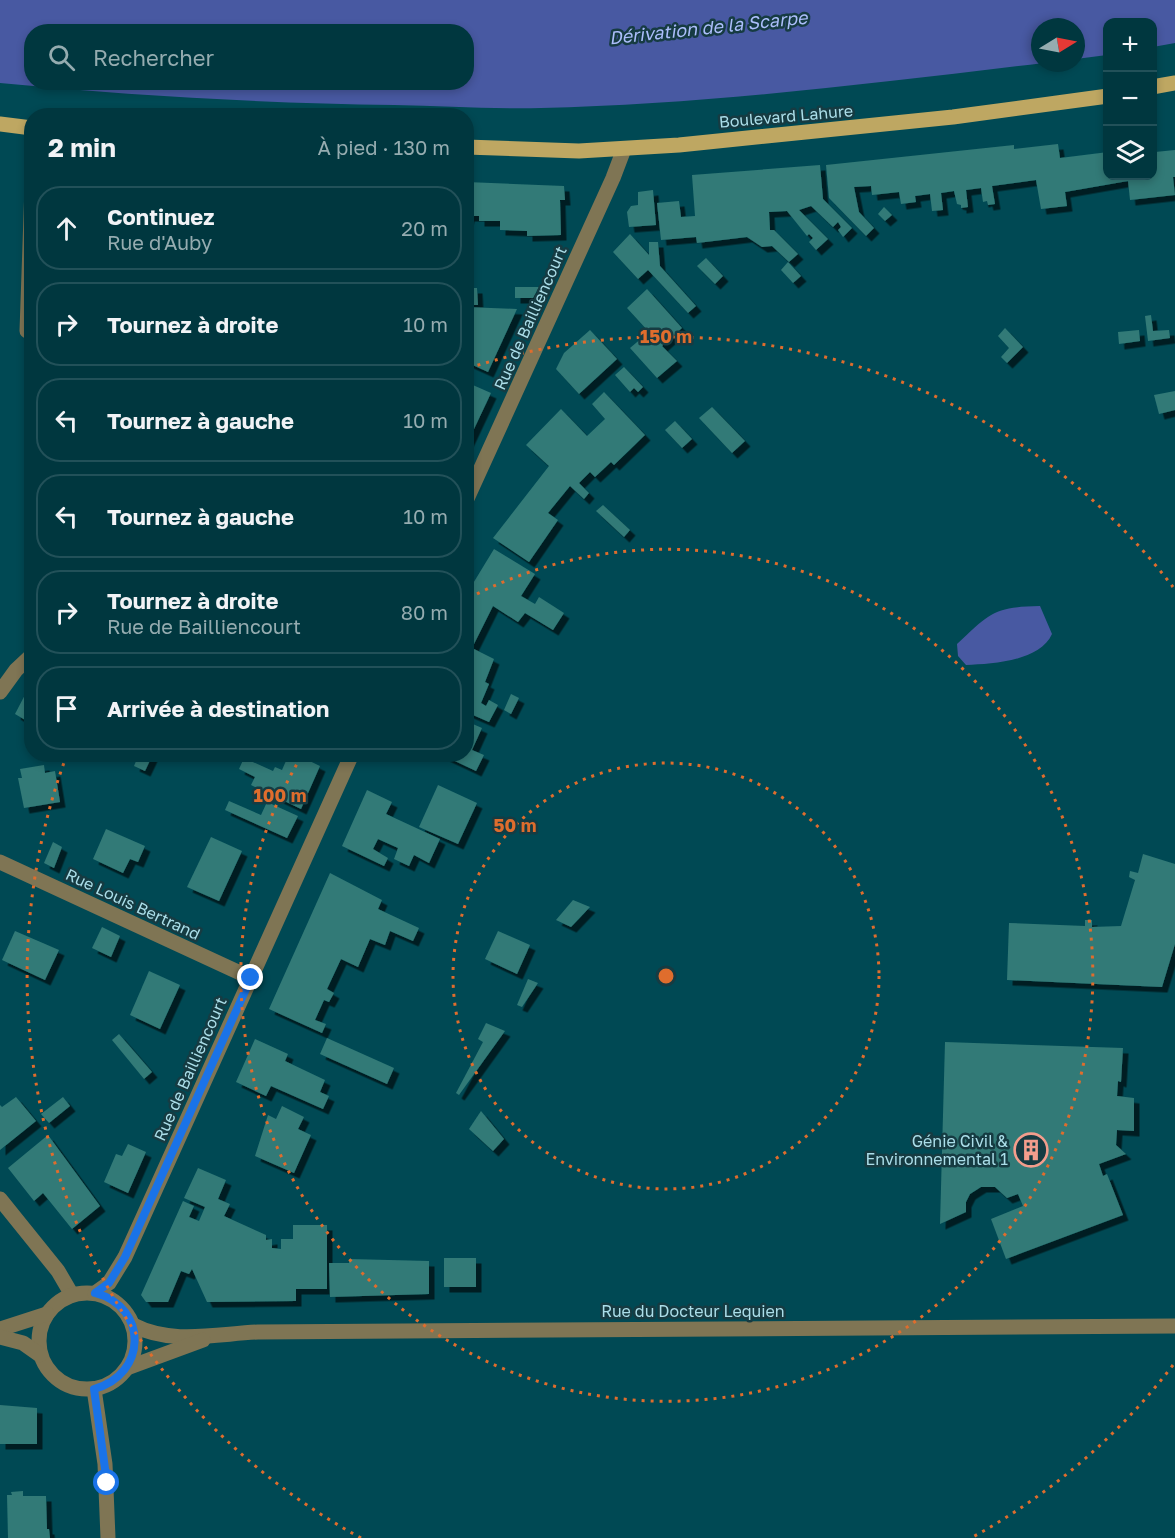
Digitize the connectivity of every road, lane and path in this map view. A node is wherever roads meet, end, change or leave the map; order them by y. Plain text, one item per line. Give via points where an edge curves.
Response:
1 (1175, 83) edge
2 (1157, 86) edge
3 (1103, 97) edge
4 (0, 124) edge
5 (24, 127) edge
6 (474, 147) edge
7 (624, 149) junction
8 (474, 483) edge
9 (24, 662) edge
10 (0, 692) edge
11 (348, 762) edge
12 (0, 862) edge
13 (251, 978) junction
14 (0, 1199) edge
15 (95, 1293) junction
16 (72, 1294) junction
17 (46, 1314) junction
18 (133, 1325) junction
19 (1175, 1326) edge
20 (0, 1329) edge
21 (211, 1336) junction
22 (0, 1337) edge
23 (40, 1355) junction
24 (127, 1368) junction
25 (94, 1389) junction
26 (108, 1538) edge

1 - 2 main road
3 - 7 main road, Boulevard Lahure via 943,118
4 - 5 main road
6 - 7 main road, Boulevard Lahure
7 - 8 street, Rue de Bailliencourt
9 - 10 street
11 - 13 street, Rue de Bailliencourt
12 - 13 street, Rue Louis Bertrand
13 - 15 street, Rue de Bailliencourt via 125,1257 109,1283
14 - 16 street
15 - 16 street
15 - 18 street via 116,1302
16 - 17 street
17 - 20 street
17 - 23 street via 39,1334
18 - 21 street, Rue du Docteur Lequien via 168,1336
18 - 24 street via 135,1347
19 - 21 street, Rue du Docteur Lequien via 258,1332
21 - 24 street, Rue du Docteur Lequien
22 - 23 street via 23,1343
23 - 25 street via 47,1369 64,1384
24 - 25 street via 116,1379
25 - 26 street via 105,1464

